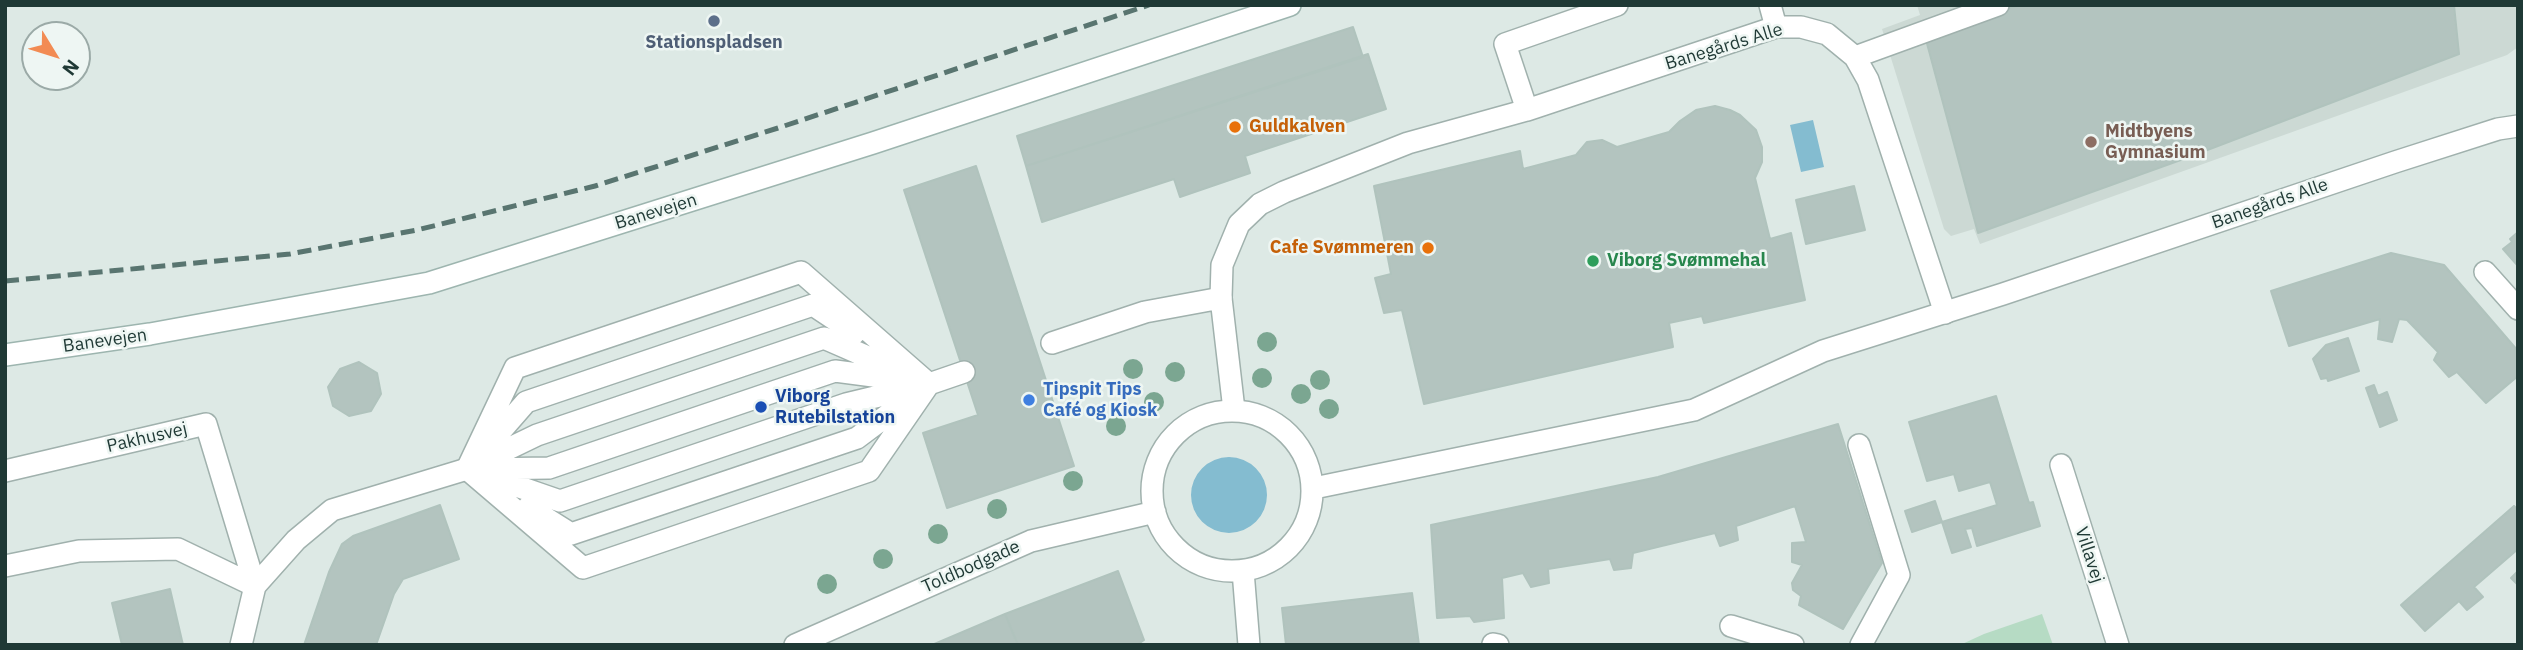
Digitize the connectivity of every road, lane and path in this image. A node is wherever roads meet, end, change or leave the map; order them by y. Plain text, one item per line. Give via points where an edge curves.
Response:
1 (1290, 5) edge
2 (1617, 5) edge
3 (1770, 5) edge
4 (1998, 5) edge
5 (1776, 27) junction
6 (1855, 57) junction
7 (1527, 110) junction
8 (2518, 126) edge
9 (2485, 272) dead end
10 (1221, 298) junction
11 (2518, 309) edge
12 (1945, 313) junction
13 (1044, 346) dead end
14 (5, 355) edge
15 (964, 372) dead end
16 (929, 384) junction
17 (1234, 410) junction
18 (1859, 445) dead end
19 (2061, 465) dead end
20 (467, 469) junction
21 (5, 471) edge
22 (1314, 488) junction
23 (1155, 512) junction
24 (5, 566) edge
25 (1243, 571) junction
26 (255, 586) junction
27 (1731, 626) dead end
28 (241, 645) edge
29 (795, 645) edge
30 (1249, 645) edge
31 (1793, 645) edge
32 (1861, 645) edge
33 (2118, 645) edge

1 - 14 street, Banevejen via 429,283 150,334
2 - 7 street via 1505,44
3 - 5 street
4 - 6 street
5 - 6 street, Banegårds Alle via 1827,34
5 - 7 street, Banegårds Alle
6 - 12 street, Banegårds Alle via 1868,80
7 - 10 street, Banegårds Alle via 1408,143 1260,204 1239,224 1228,247
8 - 12 street, Banegårds Alle via 2408,158
9 - 11 street
10 - 13 street via 1144,312
10 - 17 street, Banegårds Alle
12 - 22 street, Banegårds Alle via 1823,351 1694,410
15 - 16 street
16 - 20 street via 835,371 549,468
16 - 20 street via 846,404 560,501
16 - 20 street via 824,338 537,435
16 - 20 street via 858,438 571,534
16 - 20 street via 813,305 526,401
16 - 20 street via 869,471 583,568
16 - 20 street via 802,271 515,368
17 - 22 street via 1259,415 1282,427 1299,446
17 - 23 street via 1197,419 1168,443 1154,476
18 - 32 street via 1899,575
19 - 33 street, Villavej
20 - 26 street via 332,510 296,540
21 - 26 street, Pakhusvej via 206,424
22 - 25 street via 1307,522 1292,546 1269,562
23 - 25 street via 1167,538 1188,558 1214,570
23 - 29 street, Toldbodgade via 1031,541
24 - 26 street via 79,551 178,549
25 - 30 street
26 - 28 street
27 - 31 street

